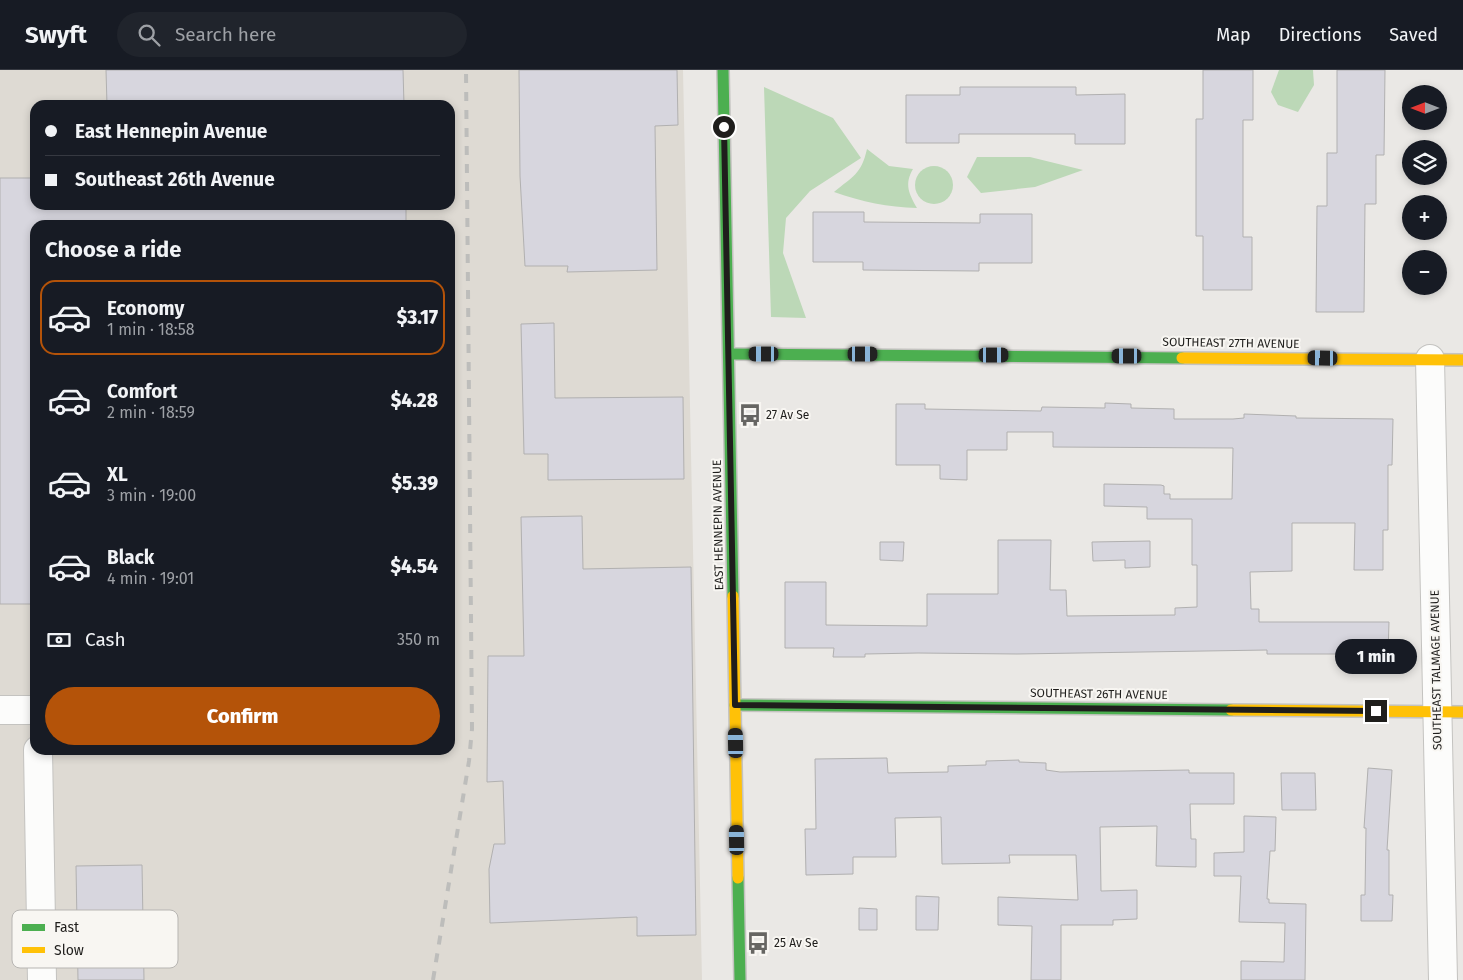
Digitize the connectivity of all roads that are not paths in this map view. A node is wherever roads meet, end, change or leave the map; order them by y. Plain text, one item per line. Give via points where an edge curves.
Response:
1 (723, 70) edge
2 (729, 354) junction
3 (1430, 360) junction
4 (1463, 360) edge
5 (735, 705) junction
6 (0, 710) edge
7 (30, 710) edge
8 (1450, 712) edge
9 (38, 755) edge
10 (41, 910) edge
11 (740, 980) edge
12 (1443, 980) edge

1 - 2 street, EAST HENNEPIN AVENUE
2 - 3 street, SOUTHEAST 27TH AVENUE
2 - 5 street, EAST HENNEPIN AVENUE
3 - 4 street, SOUTHEAST 27TH AVENUE
3 - 8 street, SOUTHEAST TALMAGE AVENUE
5 - 8 street, SOUTHEAST 26TH AVENUE
5 - 11 street, EAST HENNEPIN AVENUE
6 - 7 street
8 - 12 street, SOUTHEAST TALMAGE AVENUE
9 - 10 street

